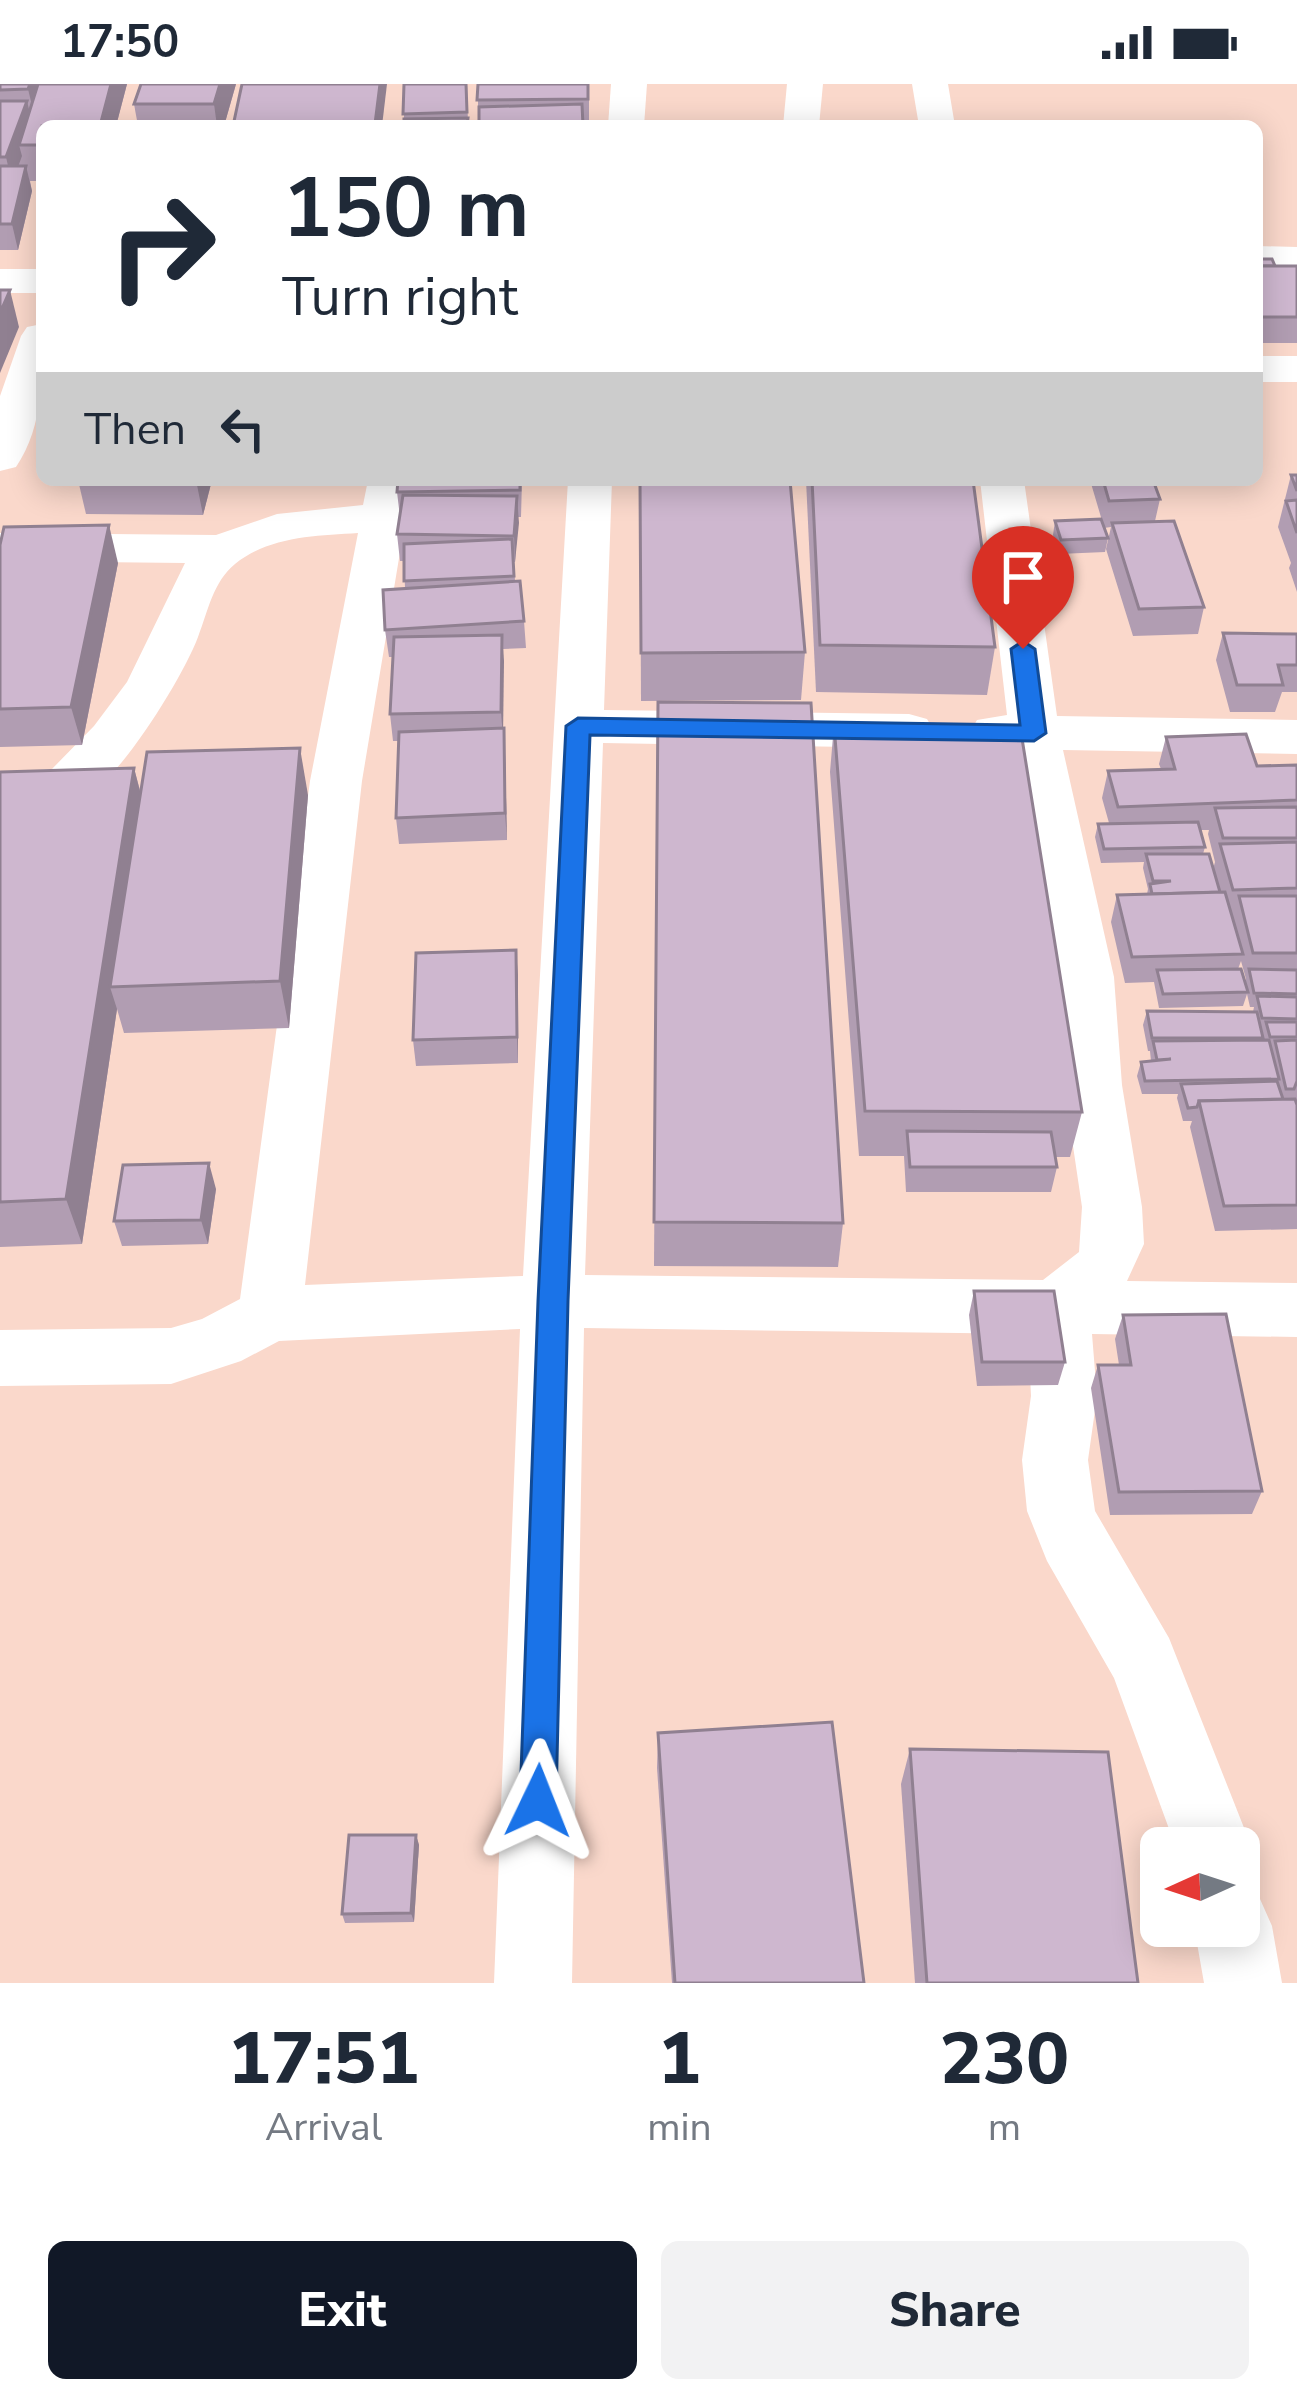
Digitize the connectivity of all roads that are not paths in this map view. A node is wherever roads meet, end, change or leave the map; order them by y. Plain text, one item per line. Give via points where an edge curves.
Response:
1 (629, 84) edge
2 (805, 84) edge
3 (930, 84) edge
4 (626, 120) edge
5 (802, 120) edge
6 (936, 120) edge
7 (1263, 258) edge
8 (1297, 259) edge
9 (0, 281) edge
10 (36, 281) edge
11 (36, 353) edge
12 (1263, 369) edge
13 (1297, 369) edge
14 (0, 458) edge
15 (590, 486) edge
16 (1003, 486) edge
17 (385, 499) edge
18 (0, 547) edge
19 (224, 549) junction
20 (578, 726) junction
21 (1034, 733) junction
22 (1297, 736) edge
23 (134, 785) edge
24 (66, 786) junction
25 (0, 791) edge
26 (553, 1301) junction
27 (1058, 1306) junction
28 (1297, 1310) edge
29 (270, 1314) junction
30 (0, 1358) edge
31 (1206, 1827) edge
32 (1237, 1947) edge
33 (532, 1983) edge
34 (1244, 1983) edge

1 - 4 street
2 - 5 street
3 - 6 street
7 - 8 street
9 - 10 street
11 - 14 street
12 - 13 street
15 - 20 street
16 - 21 street
17 - 19 street
17 - 29 street via 314,782
18 - 19 street
19 - 24 street via 199,572 170,646 122,731
20 - 21 street
20 - 26 street
21 - 22 street
21 - 27 street via 1086,977 1112,1207 1113,1244 1102,1268
23 - 24 street
24 - 25 street
26 - 27 street
26 - 29 street
26 - 33 street
27 - 28 street
27 - 31 street via 1061,1511 1144,1663
29 - 30 street via 171,1355
32 - 34 street

